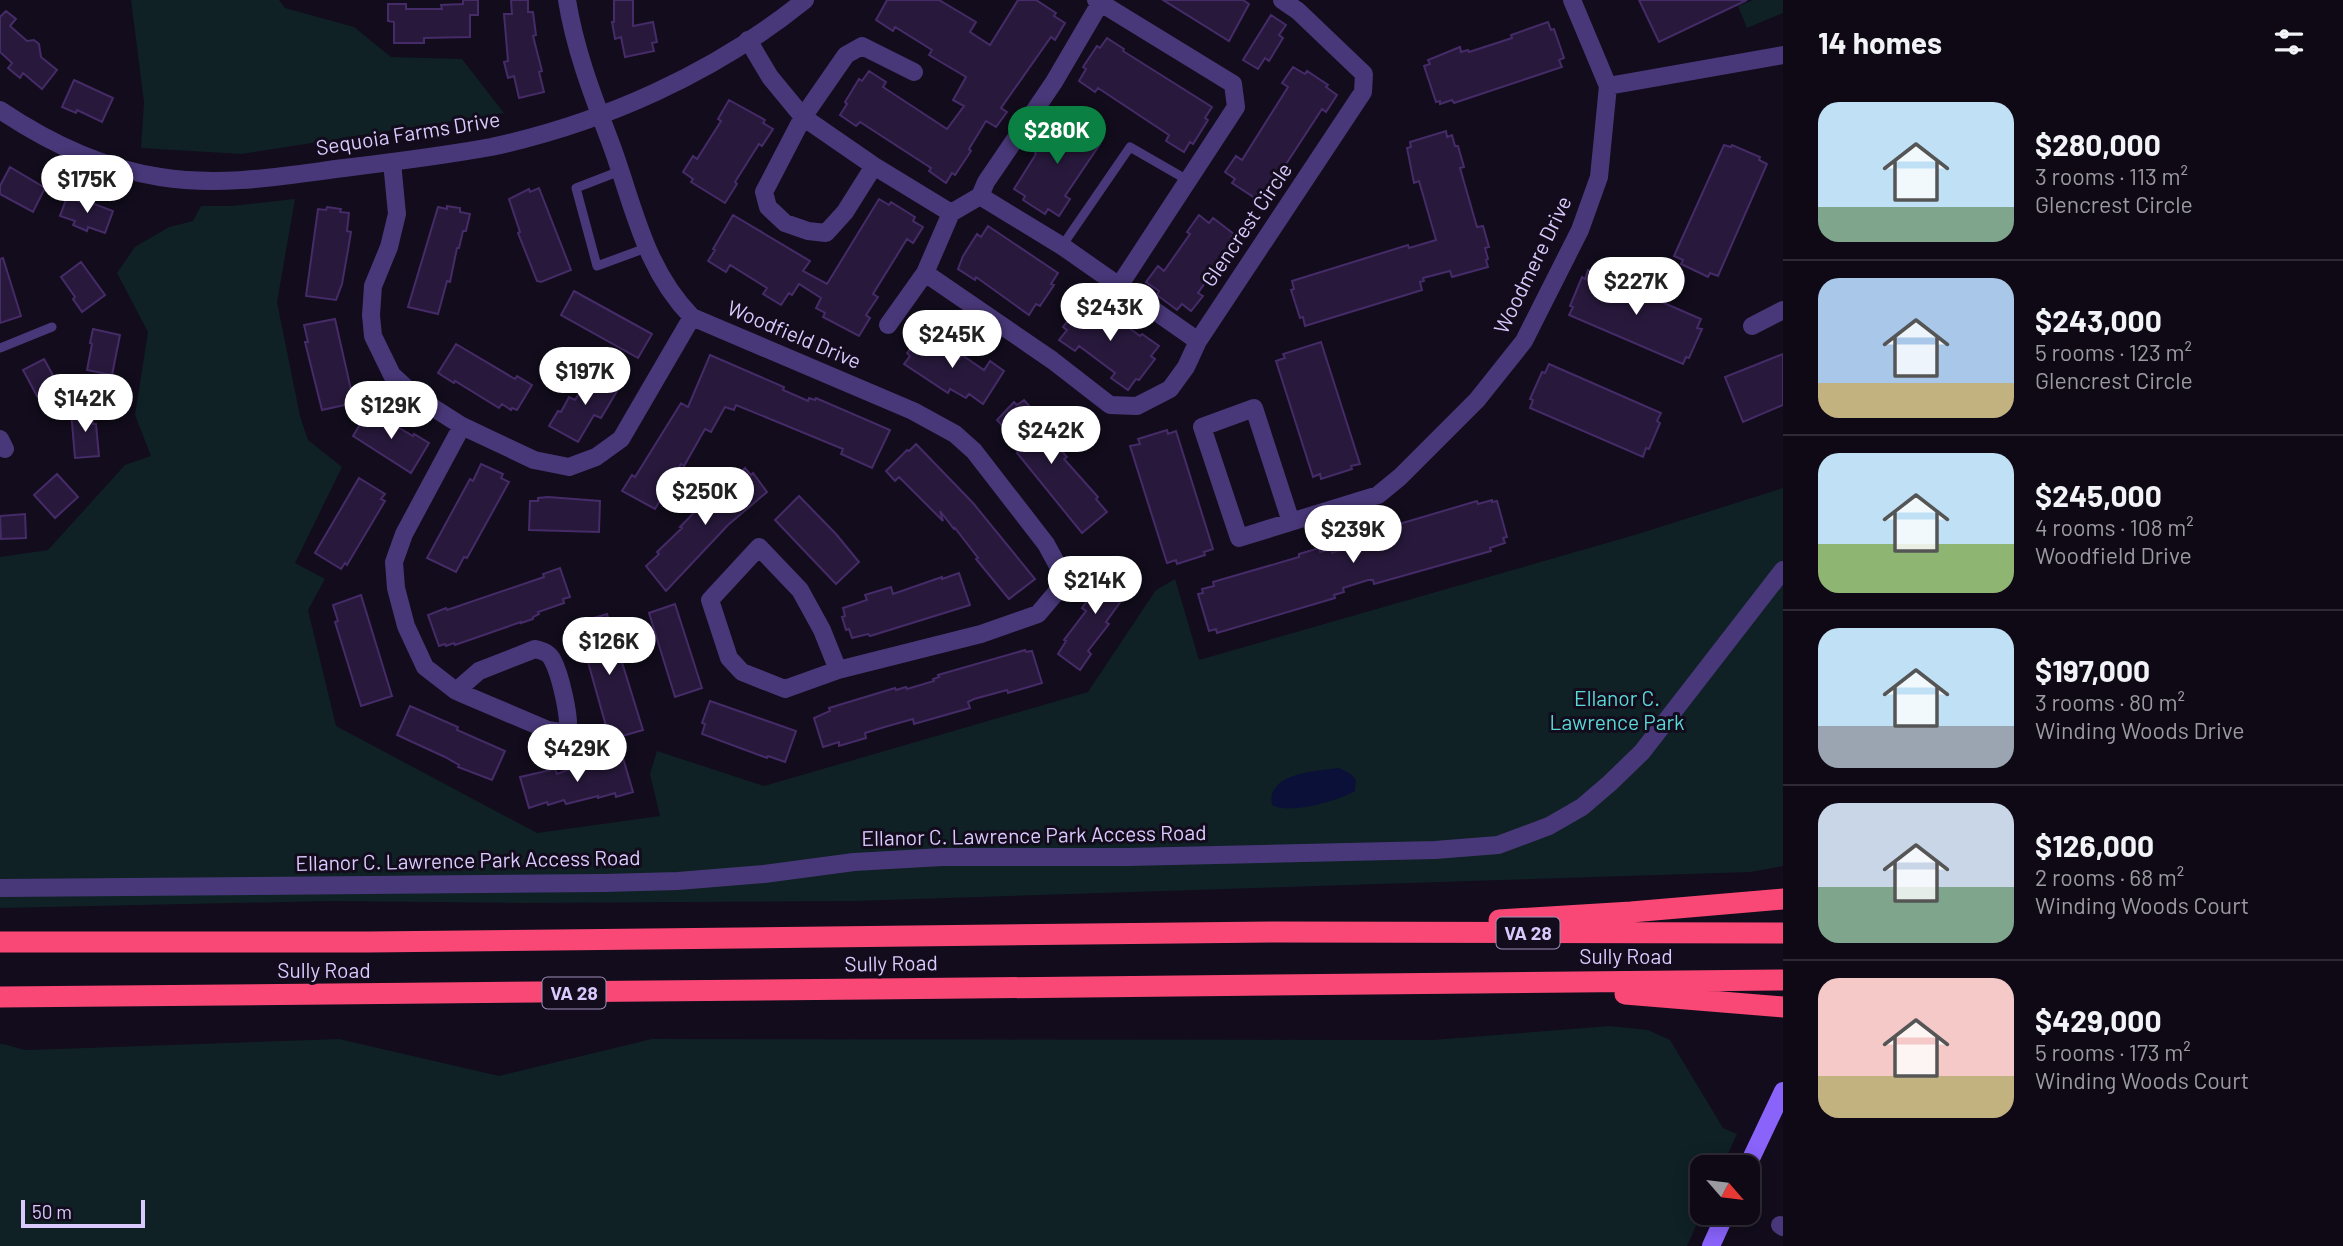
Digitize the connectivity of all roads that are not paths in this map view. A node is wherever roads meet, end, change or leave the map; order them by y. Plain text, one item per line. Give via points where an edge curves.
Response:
1 (567, 0) edge
2 (805, 0) edge
3 (1282, 0) edge
4 (1572, 0) edge
5 (1100, 1) edge
6 (748, 40) junction
7 (1783, 55) edge
8 (914, 72) dead end
9 (1608, 86) junction
10 (0, 110) edge
11 (599, 115) junction
12 (803, 117) junction
13 (392, 162) junction
14 (874, 166) junction
15 (620, 171) junction
16 (1189, 181) junction
17 (980, 196) junction
18 (951, 213) junction
19 (1062, 246) junction
20 (646, 248) junction
21 (925, 273) junction
22 (1119, 286) junction
23 (1783, 310) edge
24 (692, 317) junction
25 (888, 325) dead end
26 (1752, 326) dead end
27 (52, 327) dead end
28 (1198, 341) junction
29 (0, 348) edge
30 (462, 426) junction
31 (1291, 522) junction
32 (1783, 570) edge
33 (838, 670) junction
34 (456, 691) junction
35 (0, 888) edge
36 (1783, 899) edge
37 (1273, 932) junction
38 (1783, 933) edge
39 (0, 942) edge
40 (1783, 980) edge
41 (1392, 983) junction
42 (0, 997) edge
43 (1783, 1007) edge
44 (1783, 1091) edge
45 (1753, 1155) edge
46 (1721, 1225) edge
47 (1711, 1246) edge

1 - 11 street, Woodfield Drive
2 - 6 street, Sequoia Farms Drive
3 - 28 street, Glencrest Circle via 1364,74 1363,92
4 - 9 street, Woodmere Drive
5 - 16 street via 1233,85 1236,107
5 - 17 street
6 - 11 street, Sequoia Farms Drive via 702,69
6 - 12 street via 770,77
7 - 9 street
8 - 12 street via 863,46 846,55
9 - 31 street, Woodmere Drive via 1599,177 1580,230 1524,341 1477,400 1378,495
10 - 13 street, Sequoia Farms Drive via 59,146 157,177 240,181
11 - 13 street, Sequoia Farms Drive via 493,146
11 - 15 street, Woodfield Drive
12 - 14 street
12 - 14 street via 764,192 768,207 785,223 826,233
13 - 30 street via 397,215 373,286 373,336 392,375
14 - 18 street
15 - 20 street, Woodfield Drive
15 - 20 lane via 576,188 597,266
16 - 19 lane via 1130,146
16 - 22 street
17 - 18 street
17 - 19 street
18 - 21 street
19 - 22 street
20 - 24 street, Woodfield Drive via 674,298
21 - 25 street
21 - 28 street, Glencrest Circle via 1110,405 1136,406 1170,389
22 - 28 street
23 - 26 street
24 - 30 street via 621,439 596,457 569,467 534,460
24 - 33 street, Woodfield Drive via 913,411 955,434 974,451 1046,544 1059,568 1060,587 1038,614 981,634
27 - 29 lane
30 - 34 street via 404,534 394,562 405,626 425,667
31 - 31 street, Woodmere Drive via 1254,408 1202,427 1239,538
32 - 35 street, Ellanor C. Lawrence Park Access Road via 1642,752 1582,807 1549,826 1498,845 1155,857 942,857 617,883
33 - 33 street, Woodfield Drive via 800,590 759,547 710,600 729,659 742,672 785,689
34 - 34 street via 479,671 536,649 546,652 553,660 568,727 560,732 548,730
36 - 37 highway
37 - 38 highway, Sully Road / VA 28
37 - 39 highway, Sully Road / VA 28
40 - 41 highway, Sully Road / VA 28
41 - 42 highway, Sully Road / VA 28
41 - 43 highway via 1638,994
44 - 45 main road
46 - 47 main road

